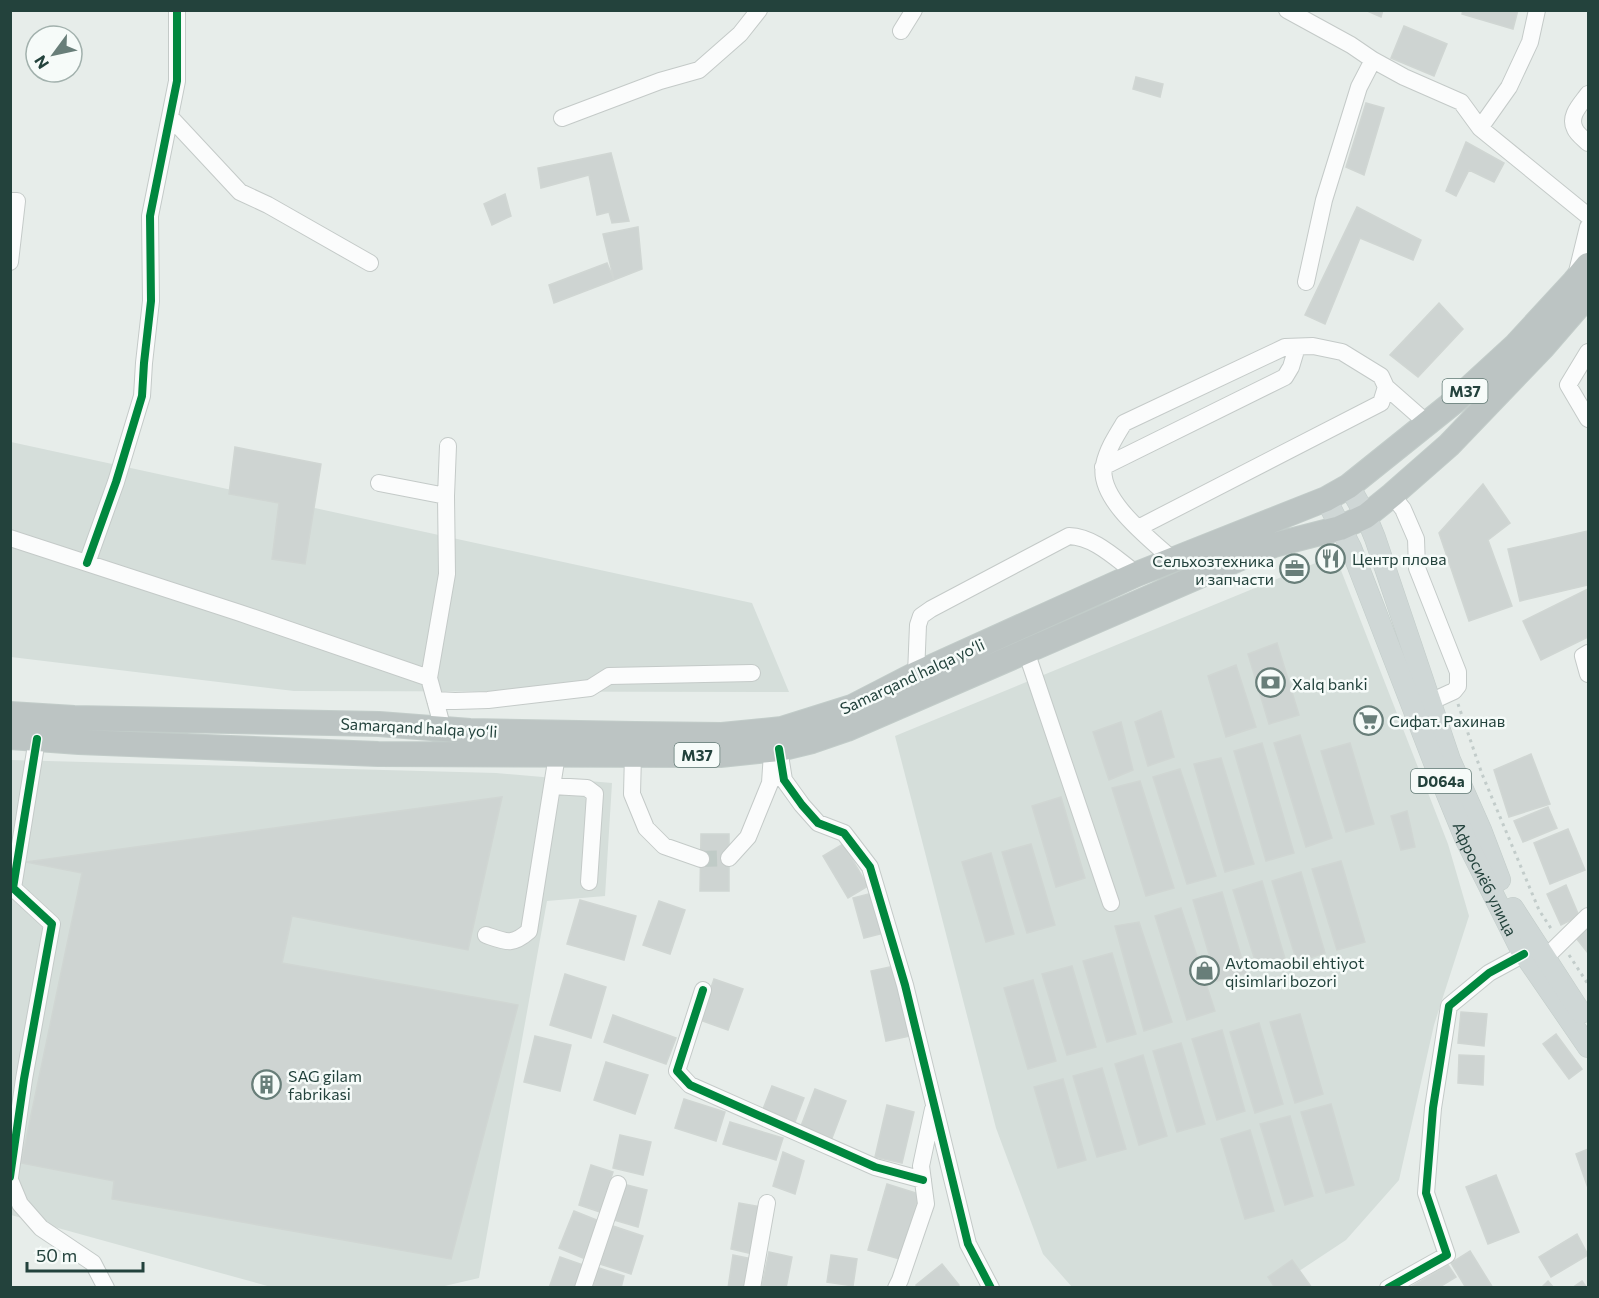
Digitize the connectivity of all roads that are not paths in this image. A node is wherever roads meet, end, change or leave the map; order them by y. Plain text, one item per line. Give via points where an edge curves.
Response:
1 (177, 10) edge
2 (759, 10) edge
3 (914, 10) edge
4 (1287, 10) edge
5 (1537, 10) edge
6 (901, 32) dead end
7 (1373, 60) junction
8 (1588, 94) edge
9 (171, 118) junction
10 (562, 118) dead end
11 (1480, 128) junction
12 (1588, 143) edge
13 (10, 201) edge
14 (1588, 216) edge
15 (1588, 227) edge
16 (10, 262) edge
17 (370, 263) dead end
18 (1584, 281) edge
19 (1306, 282) dead end
20 (1297, 347) junction
21 (1588, 352) edge
22 (1386, 387) junction
23 (1588, 419) edge
24 (1427, 423) junction
25 (448, 446) dead end
26 (1103, 467) junction
27 (379, 483) dead end
28 (1349, 486) junction
29 (1392, 495) junction
30 (446, 496) junction
31 (1326, 499) junction
32 (1365, 516) junction
33 (1138, 528) junction
34 (1340, 528) junction
35 (10, 538) edge
36 (1173, 560) junction
37 (87, 563) junction
38 (1137, 574) junction
39 (1026, 651) junction
40 (1588, 653) edge
41 (752, 673) dead end
42 (916, 674) junction
43 (1588, 674) edge
44 (429, 678) junction
45 (435, 700) junction
46 (1430, 702) junction
47 (10, 714) edge
48 (443, 729) junction
49 (470, 730) junction
50 (10, 737) edge
51 (37, 739) junction
52 (776, 749) junction
53 (469, 754) junction
54 (633, 754) junction
55 (557, 755) junction
56 (552, 786) junction
57 (729, 858) dead end
58 (700, 859) tunnel mouth
59 (589, 882) dead end
60 (1111, 903) dead end
61 (1588, 915) edge
62 (486, 935) dead end
63 (1524, 954) junction
64 (1545, 958) junction
65 (703, 990) dead end
66 (1588, 1023) edge
67 (1588, 1047) edge
68 (934, 1104) junction
69 (10, 1179) edge
70 (923, 1180) junction
71 (618, 1184) dead end
72 (767, 1203) dead end
73 (106, 1287) edge
74 (583, 1287) edge
75 (752, 1287) edge
76 (896, 1287) edge
77 (991, 1287) edge
78 (1388, 1287) edge

1 - 9 street via 177,81
2 - 10 street via 699,70
3 - 6 street
4 - 7 street
5 - 11 street via 1530,42 1509,87
7 - 11 street via 1461,102
7 - 19 street via 1359,87 1324,200
8 - 12 street via 1573,122 1575,130
9 - 17 street via 240,192
9 - 37 street via 150,216 151,302 142,396
11 - 14 street
13 - 16 street via 17,201
15 - 18 street
18 - 24 highway, Samarqand halqa yoʻli / M37
18 - 29 highway, Samarqand halqa yoʻli / M37 via 1543,347 1449,445
20 - 22 street via 1342,352 1381,376
20 - 26 street via 1285,376
20 - 26 street via 1285,347 1124,423
21 - 23 street via 1568,385
22 - 24 street
22 - 33 street via 1381,403
24 - 28 highway, Samarqand halqa yoʻli / M37
25 - 30 street
26 - 33 street via 1106,490
27 - 30 street
28 - 31 highway, Samarqand halqa yoʻli / M37
28 - 32 main road, Афросиёб улица / D064a
29 - 32 highway, Samarqand halqa yoʻli / M37
29 - 46 street via 1404,509 1416,539 1417,568 1458,672 1454,691
30 - 44 street via 447,574
31 - 34 main road, Афросиёб улица / D064a
31 - 36 highway, Samarqand halqa yoʻli / M37
32 - 34 highway, Samarqand halqa yoʻli / M37
32 - 46 main road, Афросиёб улица / D064a
33 - 36 street
34 - 39 highway, Samarqand halqa yoʻli / M37 via 1255,552
34 - 63 main road, Афросиёб улица / D064a via 1465,838
35 - 37 street
36 - 38 highway, Samarqand halqa yoʻli / M37
37 - 44 street
38 - 42 highway, Samarqand halqa yoʻli / M37
38 - 42 street via 1091,541 1069,536 921,616
39 - 52 highway, Samarqand halqa yoʻli / M37 via 847,729
39 - 60 street
40 - 43 street via 1583,656
41 - 45 street via 609,676 591,688 488,700
42 - 49 highway, Samarqand halqa yoʻli / M37 via 852,707 782,729 722,735
44 - 45 street
45 - 48 street
46 - 64 main road, Афросиёб улица / D064a via 1506,897
47 - 48 highway, Samarqand halqa yoʻli / M37
48 - 49 highway, Samarqand halqa yoʻli / M37
49 - 53 highway
50 - 51 highway, Samarqand halqa yoʻli / M37
51 - 53 highway, Samarqand halqa yoʻli / M37 via 378,754
51 - 69 street via 13,888 52,924
52 - 54 highway, Samarqand halqa yoʻli / M37 via 720,755
52 - 57 street via 770,783 748,837
52 - 68 street via 784,780 802,805 818,823 844,832 870,867 905,985
53 - 55 highway, Samarqand halqa yoʻli / M37
54 - 55 highway, Samarqand halqa yoʻli / M37
54 - 58 street via 632,794 646,828 664,846
55 - 56 street
56 - 59 street via 587,788 595,794
56 - 62 street via 529,931 508,943
61 - 64 street
63 - 67 main road, Афросиёб улица / D064a
63 - 78 street via 1489,974 1449,1006 1433,1108 1426,1193 1447,1255
64 - 66 main road, Афросиёб улица / D064a
65 - 70 street via 677,1071 690,1085 875,1167
68 - 70 street via 921,1166
68 - 77 street via 968,1244
69 - 73 street via 20,1204 41,1228 93,1263
70 - 76 street via 926,1204
71 - 74 street
72 - 75 street

